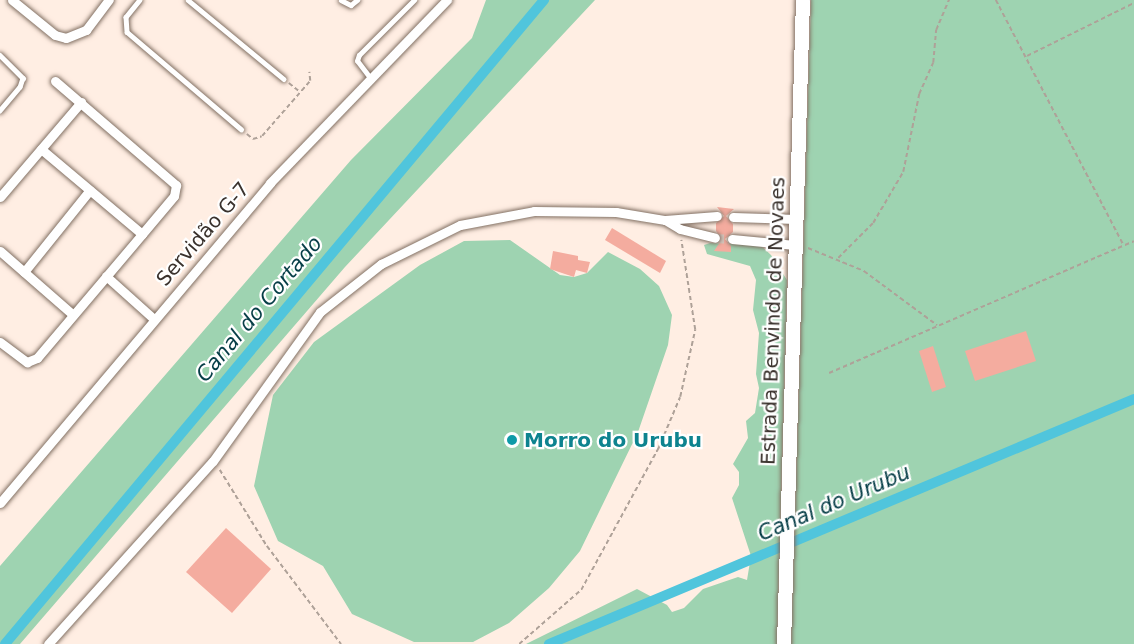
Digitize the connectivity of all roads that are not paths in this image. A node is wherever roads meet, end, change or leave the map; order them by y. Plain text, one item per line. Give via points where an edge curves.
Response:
1 (12, 0) edge
2 (108, 0) edge
3 (140, 0) edge
4 (188, 0) edge
5 (341, 0) edge
6 (357, 0) edge
7 (414, 0) edge
8 (447, 0) edge
9 (803, 0) edge
10 (0, 55) edge
11 (370, 78) junction
12 (284, 79) road end
13 (55, 81) dead end
14 (81, 102) junction
15 (0, 111) edge
16 (241, 129) road end
17 (41, 149) junction
18 (90, 190) junction
19 (0, 197) edge
20 (717, 216) dead end
21 (733, 217) dead end
22 (796, 219) junction
23 (665, 220) junction
24 (142, 234) junction
25 (715, 238) tunnel mouth
26 (732, 239) tunnel mouth
27 (795, 245) junction
28 (0, 252) edge
29 (24, 272) junction
30 (106, 276) junction
31 (72, 314) junction
32 (154, 319) junction
33 (0, 342) edge
34 (0, 503) edge
35 (48, 644) edge
36 (784, 644) edge

1 - 2 street via 55,35 66,38 86,30
3 - 16 lane via 126,18 127,32
4 - 12 lane
5 - 6 lane via 351,5
7 - 11 lane via 359,55 360,68
8 - 11 street, Servidão G-7
9 - 22 street, Estrada Benvindo de Novaes
10 - 15 lane via 23,78
11 - 32 street, Servidão G-7 via 270,183
13 - 14 street
14 - 17 street
14 - 24 street via 176,185 174,196
17 - 18 street
17 - 19 street
18 - 24 street
18 - 29 street
20 - 23 street
21 - 22 street
22 - 27 street, Estrada Benvindo de Novaes
23 - 25 street via 680,229
23 - 35 street via 616,212 534,211 460,225 381,264 327,305 304,329 213,461
24 - 30 street
26 - 27 street
27 - 36 street, Estrada Benvindo de Novaes
28 - 29 street
29 - 31 street
30 - 31 street
30 - 32 street
31 - 33 street via 32,361 22,360
32 - 34 street, Servidão G-7

